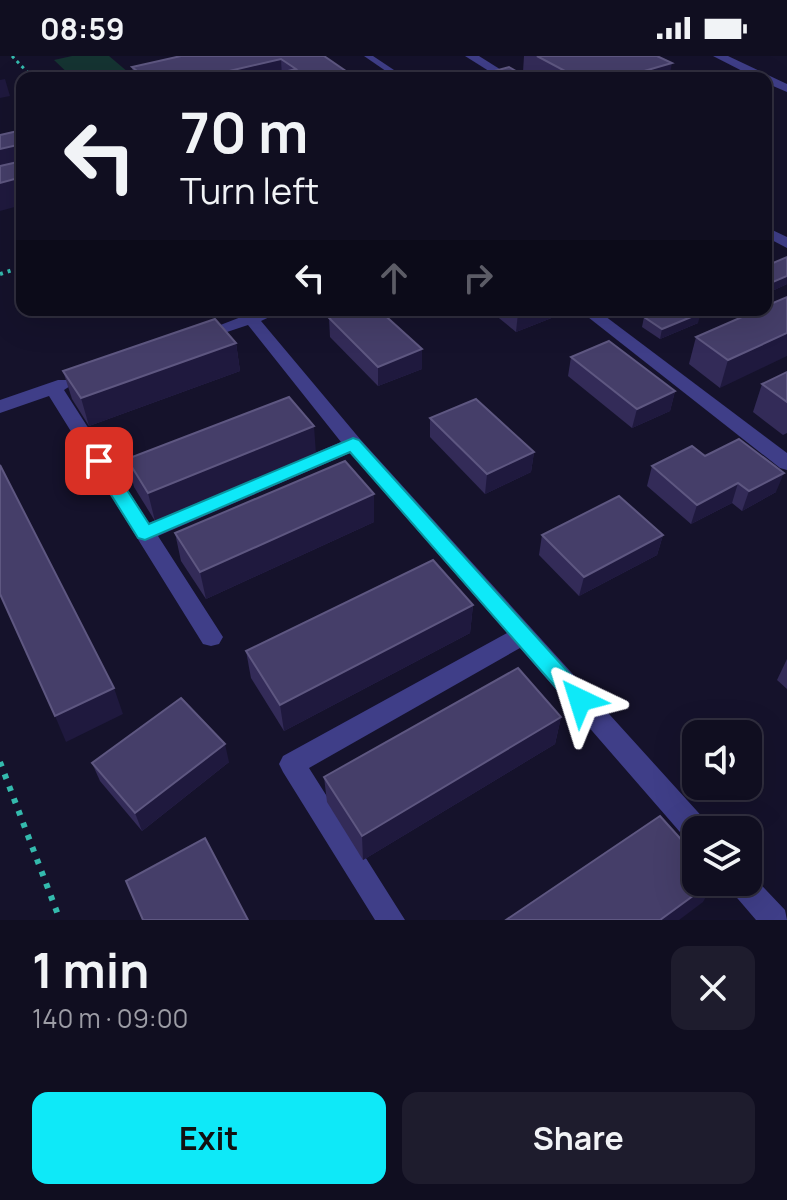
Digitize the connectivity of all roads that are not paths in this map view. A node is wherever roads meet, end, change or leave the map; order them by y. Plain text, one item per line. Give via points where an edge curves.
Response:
1 (368, 56) edge
2 (471, 56) edge
3 (719, 56) edge
4 (393, 72) edge
5 (493, 72) edge
6 (753, 72) edge
7 (243, 316) edge
8 (250, 316) edge
9 (595, 316) edge
10 (181, 343) edge
11 (81, 378) edge
12 (53, 388) junction
13 (0, 407) edge
14 (353, 444) junction
15 (787, 463) edge
16 (145, 533) junction
17 (523, 635) junction
18 (211, 637) dead end
19 (684, 816) edge
20 (754, 896) edge
21 (391, 920) edge
22 (775, 920) edge

1 - 4 lane
2 - 5 street
3 - 6 street
7 - 10 street
8 - 14 street
9 - 15 street
11 - 12 street
12 - 13 street
12 - 16 street
14 - 16 street
14 - 17 street
16 - 18 street
17 - 19 street
17 - 21 street via 292,764
20 - 22 street

